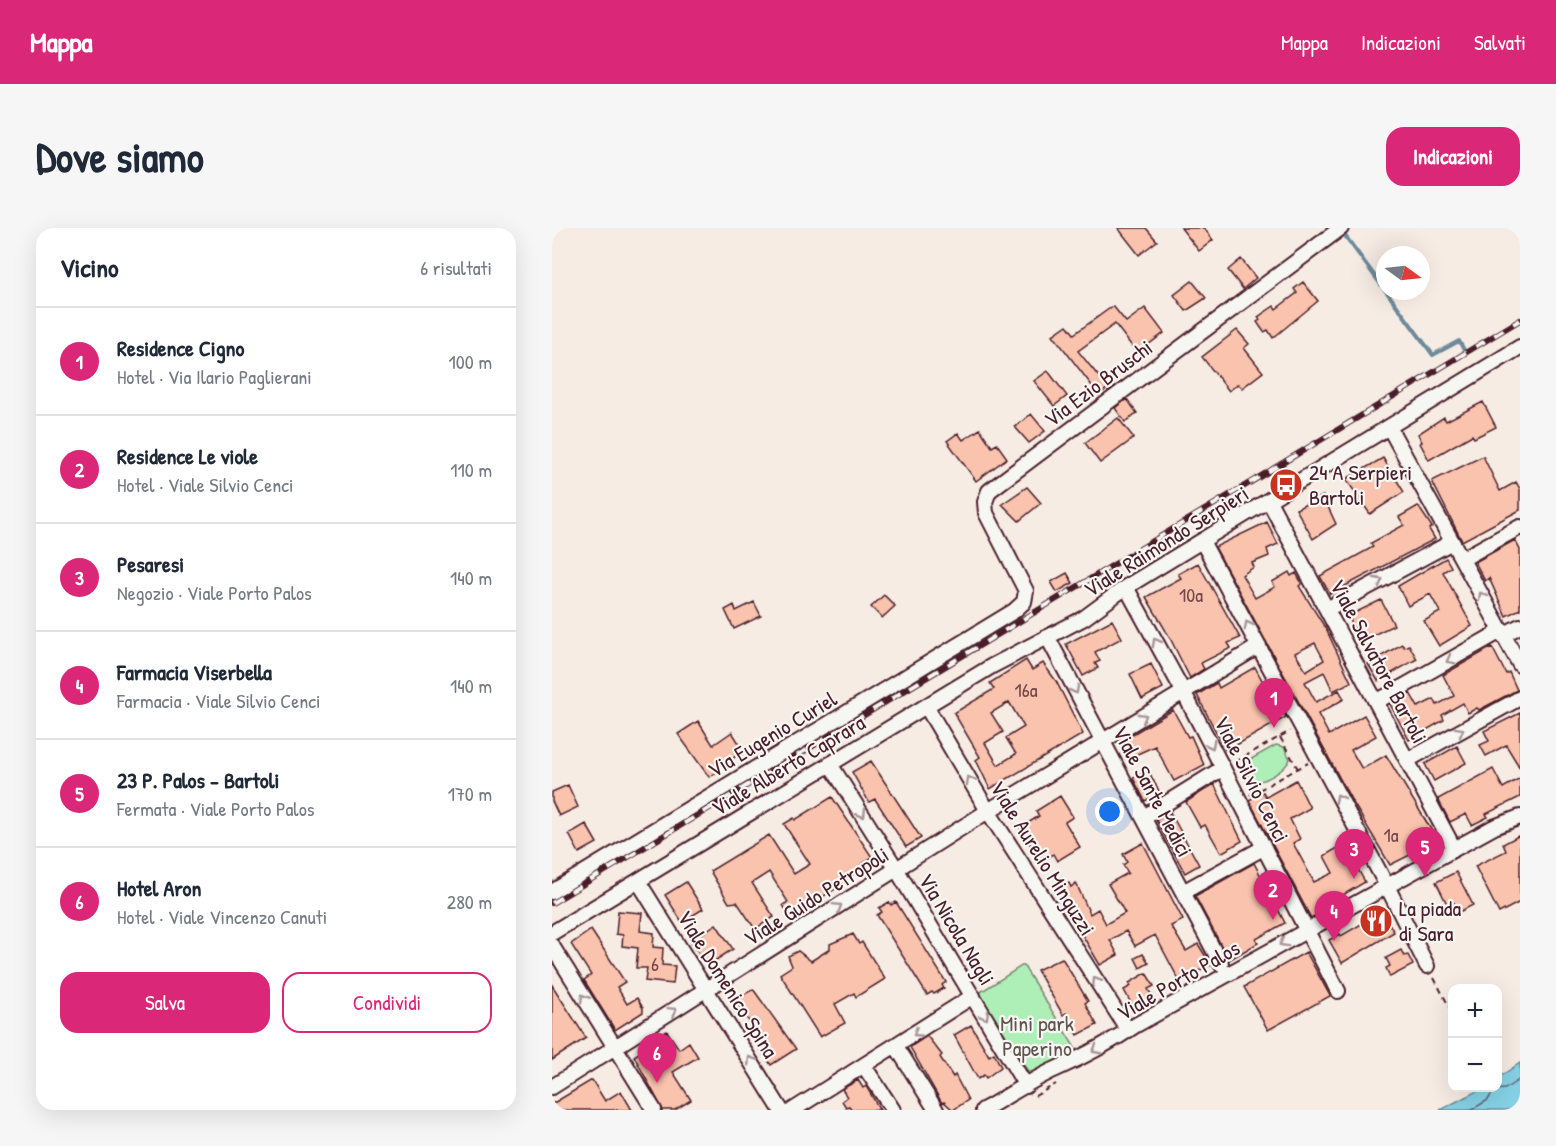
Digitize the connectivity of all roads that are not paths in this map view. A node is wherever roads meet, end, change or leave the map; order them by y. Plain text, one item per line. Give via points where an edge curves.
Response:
1 (1341, 228) edge
2 (1520, 347) edge
3 (1389, 427) junction
4 (1269, 501) junction
5 (1520, 527) edge
6 (1202, 541) junction
7 (1452, 542) junction
8 (1462, 559) junction
9 (1126, 587) junction
10 (1327, 609) junction
11 (1014, 611) joint
12 (1520, 626) edge
13 (1502, 633) junction
14 (1048, 638) junction
15 (1260, 646) junction
16 (1520, 665) edge
17 (1184, 693) junction
18 (1520, 698) edge
19 (1376, 702) junction
20 (926, 706) junction
21 (1102, 741) junction
22 (1408, 760) junction
23 (830, 764) junction
24 (1223, 768) junction
25 (988, 811) junction
26 (1144, 817) junction
27 (1520, 817) edge
28 (1450, 841) dead end
29 (1263, 848) junction
30 (897, 870) junction
31 (638, 881) junction
32 (1387, 886) junction
33 (552, 892) edge
34 (1183, 892) junction
35 (1306, 931) junction
36 (552, 933) edge
37 (552, 946) edge
38 (1221, 964) dead end
39 (1427, 966) road end
40 (706, 989) junction
41 (1338, 991) dead end
42 (974, 996) junction
43 (1128, 1030) junction
44 (896, 1046) junction
45 (615, 1048) junction
46 (864, 1066) junction
47 (1026, 1086) junction
48 (552, 1087) edge
49 (654, 1110) edge
50 (782, 1110) edge
51 (793, 1110) edge
52 (893, 1110) edge
53 (936, 1110) edge
54 (983, 1110) edge

1 - 11 street, Via Ezio Bruschi via 989,491 986,513 1026,591 1024,602
2 - 3 street, Viale Raimondo Serpieri
3 - 4 street, Viale Raimondo Serpieri
3 - 7 street
4 - 6 street, Viale Raimondo Serpieri
4 - 10 street, Viale Salvatore Bartoli
5 - 8 street
6 - 9 street, Viale Raimondo Serpieri
15 -> 6 street
7 - 8 street
10 -> 7 street
13 -> 8 street
9 - 14 street, Viale Raimondo Serpieri
17 -> 9 street, Viale Silvio Cenci
10 - 19 street, Viale Salvatore Bartoli
11 - 33 street, Via Eugenio Curiel
12 - 13 street
13 - 16 street
13 -> 19 street
14 - 20 street, Viale Alberto Caprara
14 -> 21 street, Viale Sante Medici
15 - 17 street, Viale Guido Petropoli
32 -> 15 street
21 -> 17 street, Viale Guido Petropoli
17 -> 24 street, Viale Silvio Cenci
22 -> 18 street
19 - 22 street, Viale Salvatore Bartoli
20 - 23 street, Viale Alberto Caprara
25 -> 20 street, Viale Aurelio Minguzzi
21 - 25 street, Viale Guido Petropoli
21 - 26 street, Viale Sante Medici
22 - 28 street, Viale Salvatore Bartoli
23 -> 30 street, Via Nicola Nagli
23 - 31 street, Viale Alberto Caprara
24 - 26 street
24 - 29 street, Viale Silvio Cenci
25 - 30 street, Viale Guido Petropoli
43 -> 25 street, Viale Aurelio Minguzzi
26 - 34 street, Viale Sante Medici
27 - 32 street, Viale Porto Palos via 1494,827
29 - 34 street
29 - 35 street, Viale Silvio Cenci
40 -> 30 street, Viale Guido Petropoli
30 - 42 street, Via Nicola Nagli
31 - 36 street, Viale Alberto Caprara
31 - 40 street, Viale Domenico Spina
32 - 35 street, Viale Porto Palos
32 - 39 street
34 - 38 street, Viale Sante Medici
35 - 41 street, Viale Silvio Cenci
35 -> 43 street, Viale Porto Palos
45 -> 37 street
45 -> 40 street, Viale Guido Petropoli
50 -> 40 street, Viale Domenico Spina
42 -> 44 street
42 -> 47 street, Via Nicola Nagli
43 -> 47 street, Viale Porto Palos
44 - 46 street
44 - 53 street
45 - 48 street, Viale Guido Petropoli
45 - 49 street
46 - 51 street
46 - 52 street
47 - 54 street, Viale Porto Palos

